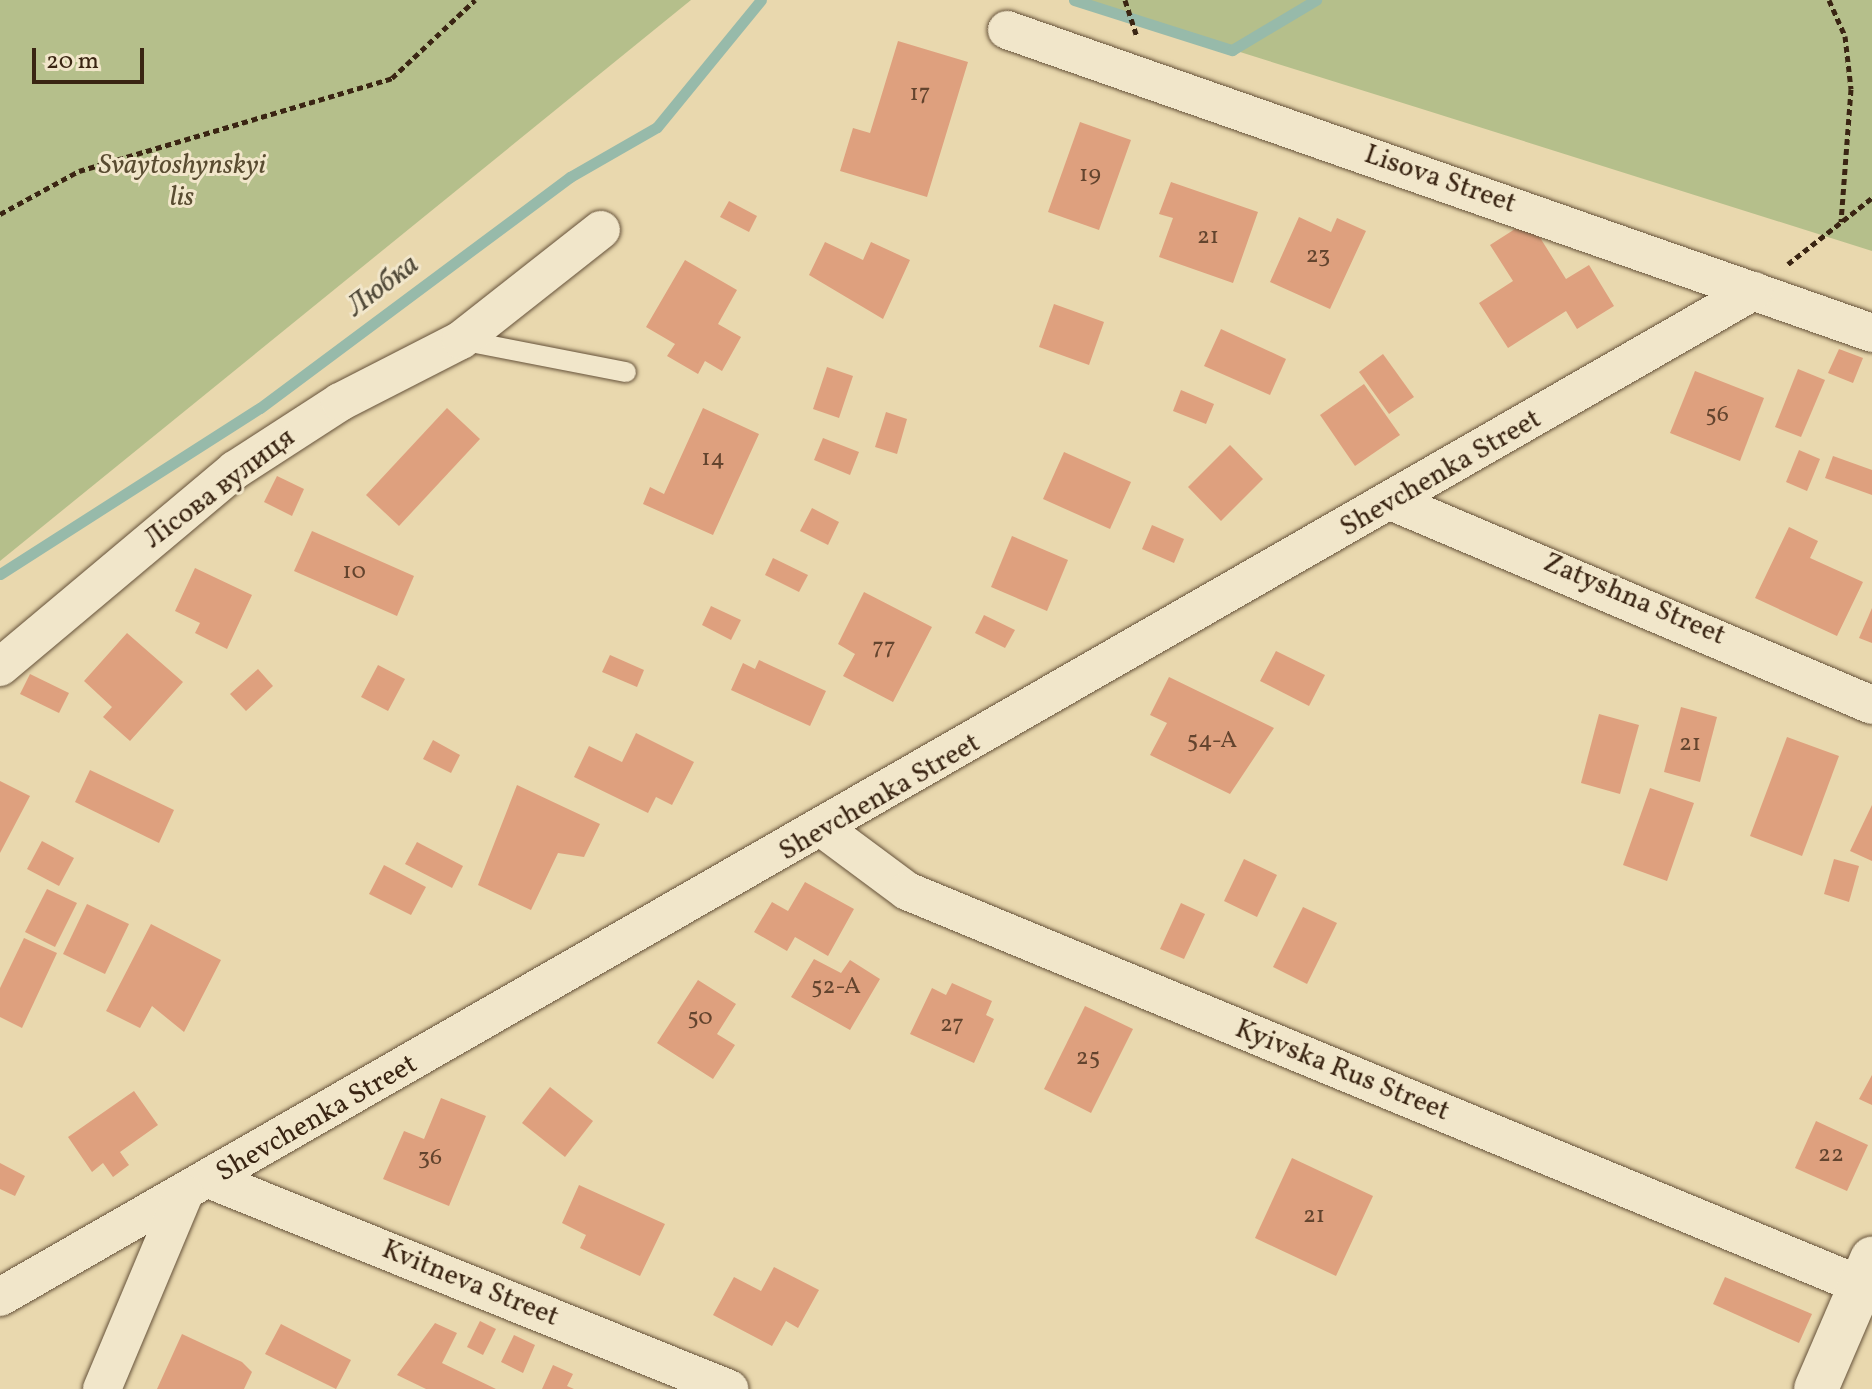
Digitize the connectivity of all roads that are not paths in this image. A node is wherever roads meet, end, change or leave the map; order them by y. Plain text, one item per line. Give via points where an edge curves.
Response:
1 (1007, 30) dead end
2 (601, 230) dead end
3 (1754, 291) junction
4 (1872, 333) edge
5 (461, 340) junction
6 (626, 372) dead end
7 (1393, 502) junction
8 (0, 667) edge
9 (1872, 705) edge
10 (825, 830) junction
11 (197, 1187) junction
12 (1868, 1278) edge
13 (0, 1297) edge
14 (102, 1389) edge
15 (729, 1389) edge
16 (1816, 1389) edge

1 - 3 street, Lisova Street
2 - 5 street, Лісова вулиця
3 - 4 street, Lisova Street
3 - 7 street, Shevchenka Street
5 - 6 lane
5 - 8 street, Лісова вулиця via 340,402 235,470
7 - 9 street, Zatyshna Street
7 - 10 street, Shevchenka Street
10 - 11 street, Shevchenka Street
10 - 12 street, Kyivska Rus Street via 907,891
11 - 13 street, Shevchenka Street
11 - 14 street
11 - 15 street, Kvitneva Street
12 - 16 street

